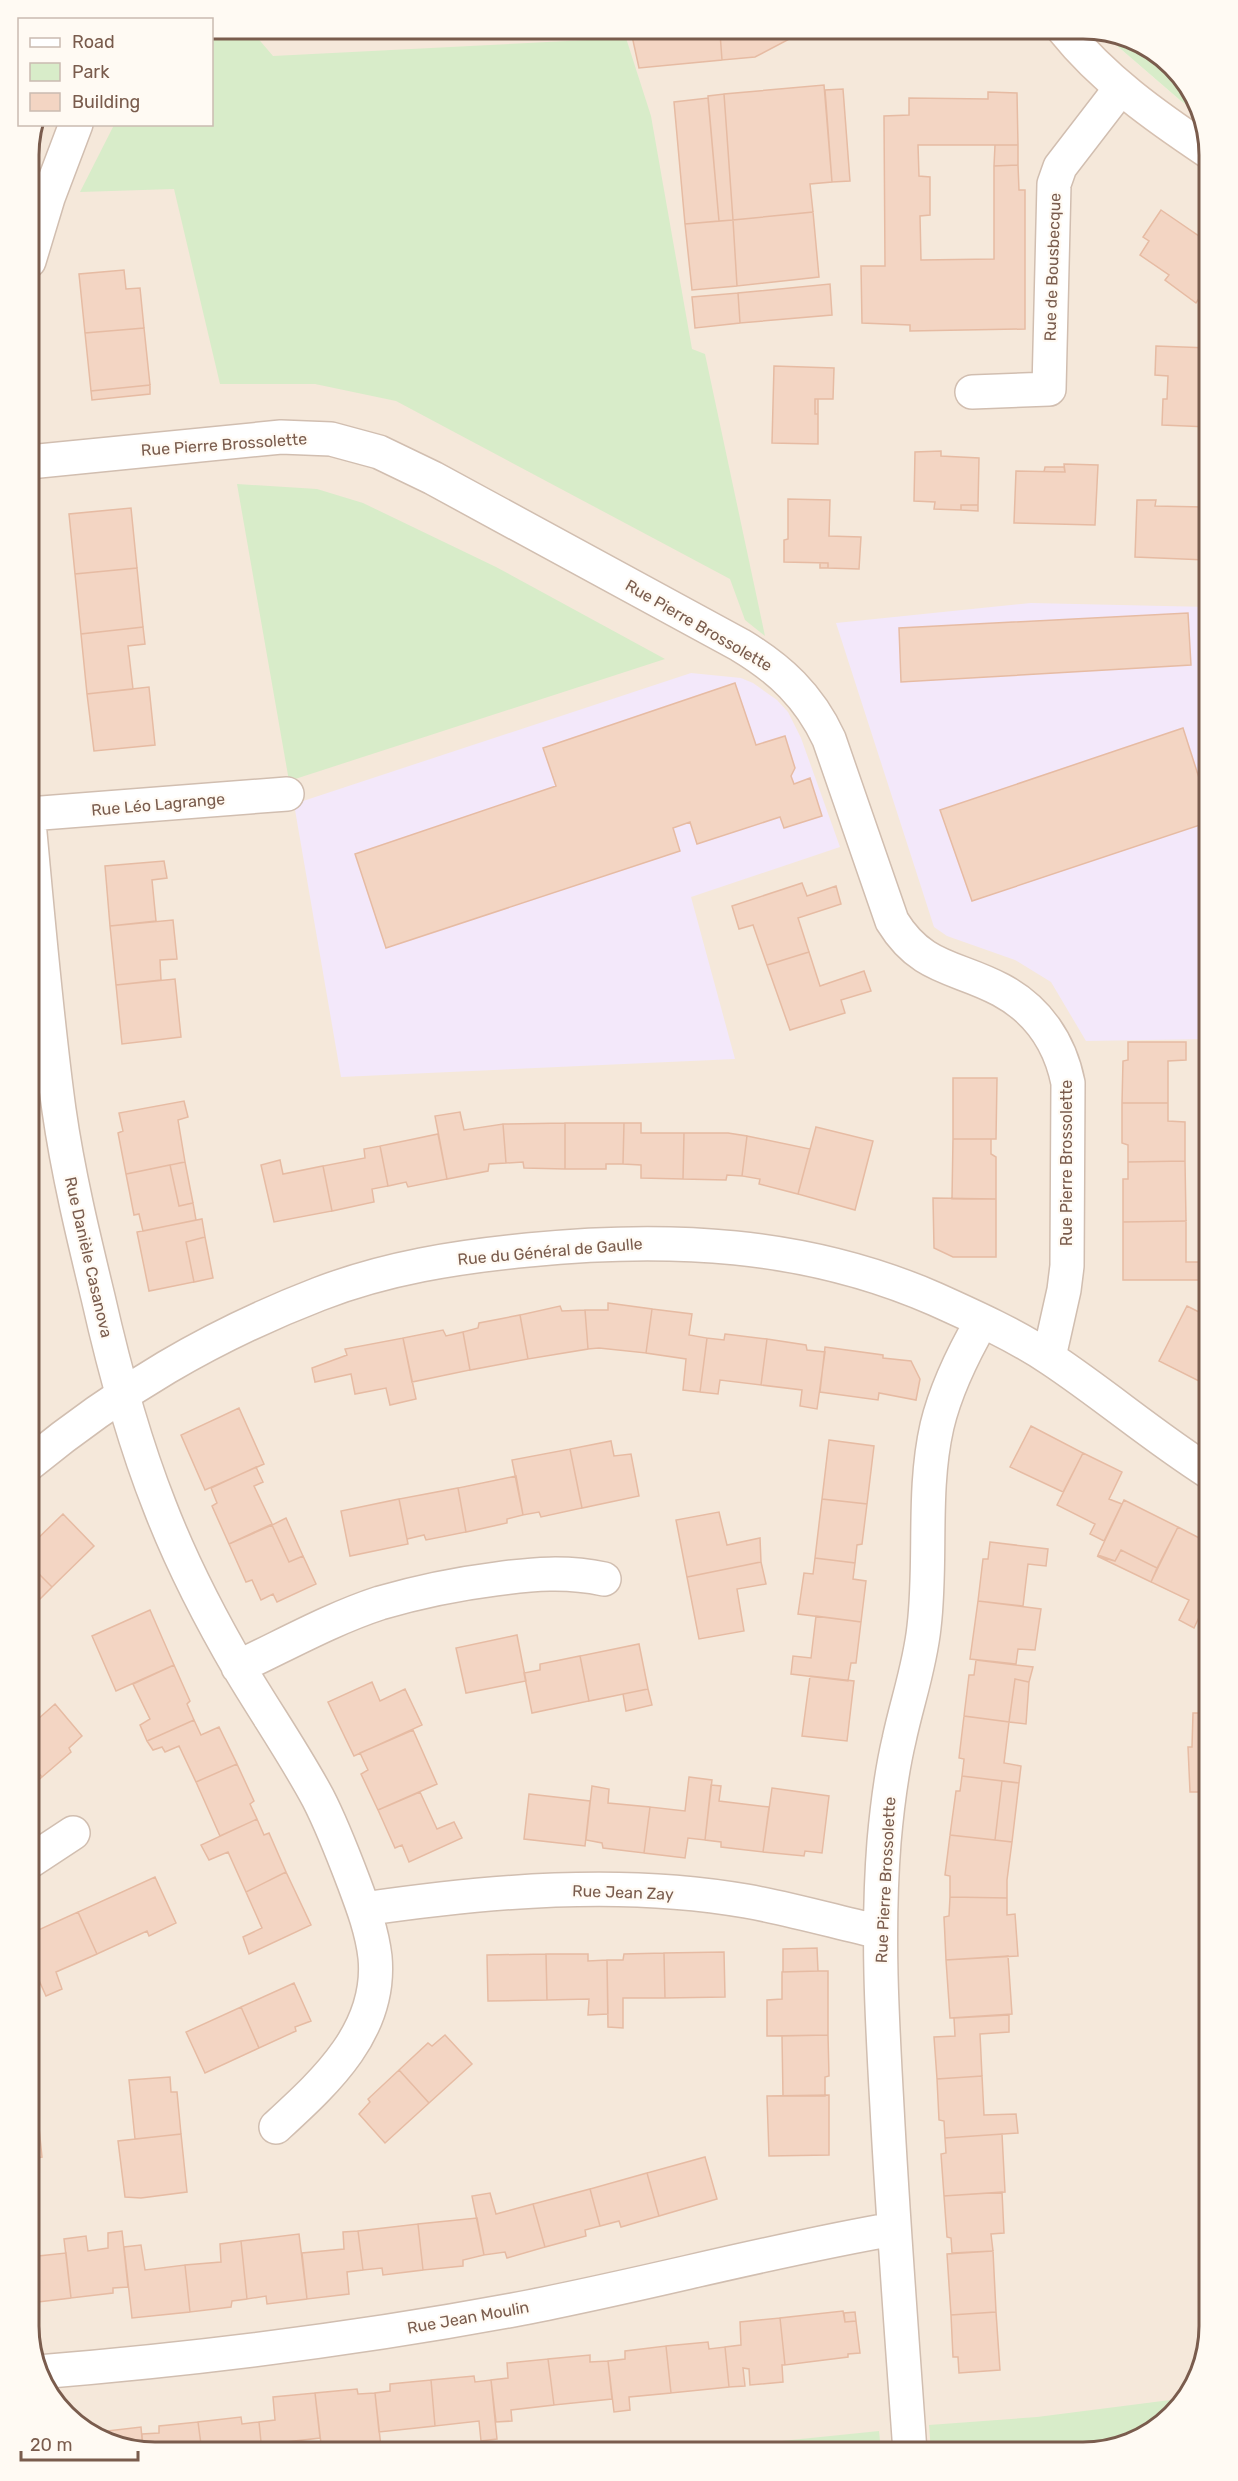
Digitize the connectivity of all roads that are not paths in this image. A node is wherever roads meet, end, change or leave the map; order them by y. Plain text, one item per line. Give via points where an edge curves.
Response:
1 (1072, 39) edge
2 (1120, 89) junction
3 (75, 126) edge
4 (1198, 144) edge
5 (39, 228) edge
6 (972, 392) dead end
7 (39, 461) edge
8 (287, 794) dead end
9 (39, 813) edge
10 (39, 923) edge
11 (982, 1321) junction
12 (1049, 1357) junction
13 (122, 1395) junction
14 (39, 1456) edge
15 (1199, 1465) edge
16 (604, 1580) dead end
17 (238, 1667) junction
18 (73, 1833) dead end
19 (39, 1855) edge
20 (364, 1909) junction
21 (880, 1932) junction
22 (276, 2127) dead end
23 (894, 2229) junction
24 (48, 2371) edge
25 (909, 2442) edge

1 - 2 street
2 - 4 street
2 - 6 street, Rue de Bousbecque via 1060,167 1054,184 1049,389
3 - 5 street
7 - 12 street, Rue Pierre Brossolette via 280,436 351,443 433,478 740,645 778,670 806,698 829,739 892,921 903,939 931,961 1001,990 1030,1010 1046,1028 1064,1061 1068,1083 1067,1266
8 - 9 street, Rue Léo Lagrange
10 - 13 street, Rue Danièle Casanova via 64,1143
11 - 12 street, Rue du Général de Gaulle
11 - 13 street, Rue du Général de Gaulle via 933,1298 863,1274 792,1256 678,1243 568,1246 420,1264 321,1293 206,1344
11 - 21 street, Rue Pierre Brossolette via 955,1372 937,1427 930,1476 924,1629 891,1781
12 - 15 street, Rue du Général de Gaulle
13 - 14 street, Rue du Général de Gaulle via 78,1423
13 - 17 street, Rue Danièle Casanova via 173,1540 204,1608
16 - 17 street via 551,1572 444,1586 349,1615
17 - 20 street, Rue Danièle Casanova via 319,1800
18 - 19 street
20 - 21 street, Rue Jean Zay via 525,1891 664,1892 747,1902
20 - 22 street, Rue Danièle Casanova via 375,1972 360,2032 334,2071
21 - 23 street, Rue Pierre Brossolette
23 - 24 street, Rue Jean Moulin via 646,2283 436,2323 237,2351
23 - 25 street, Rue Pierre Brossolette

